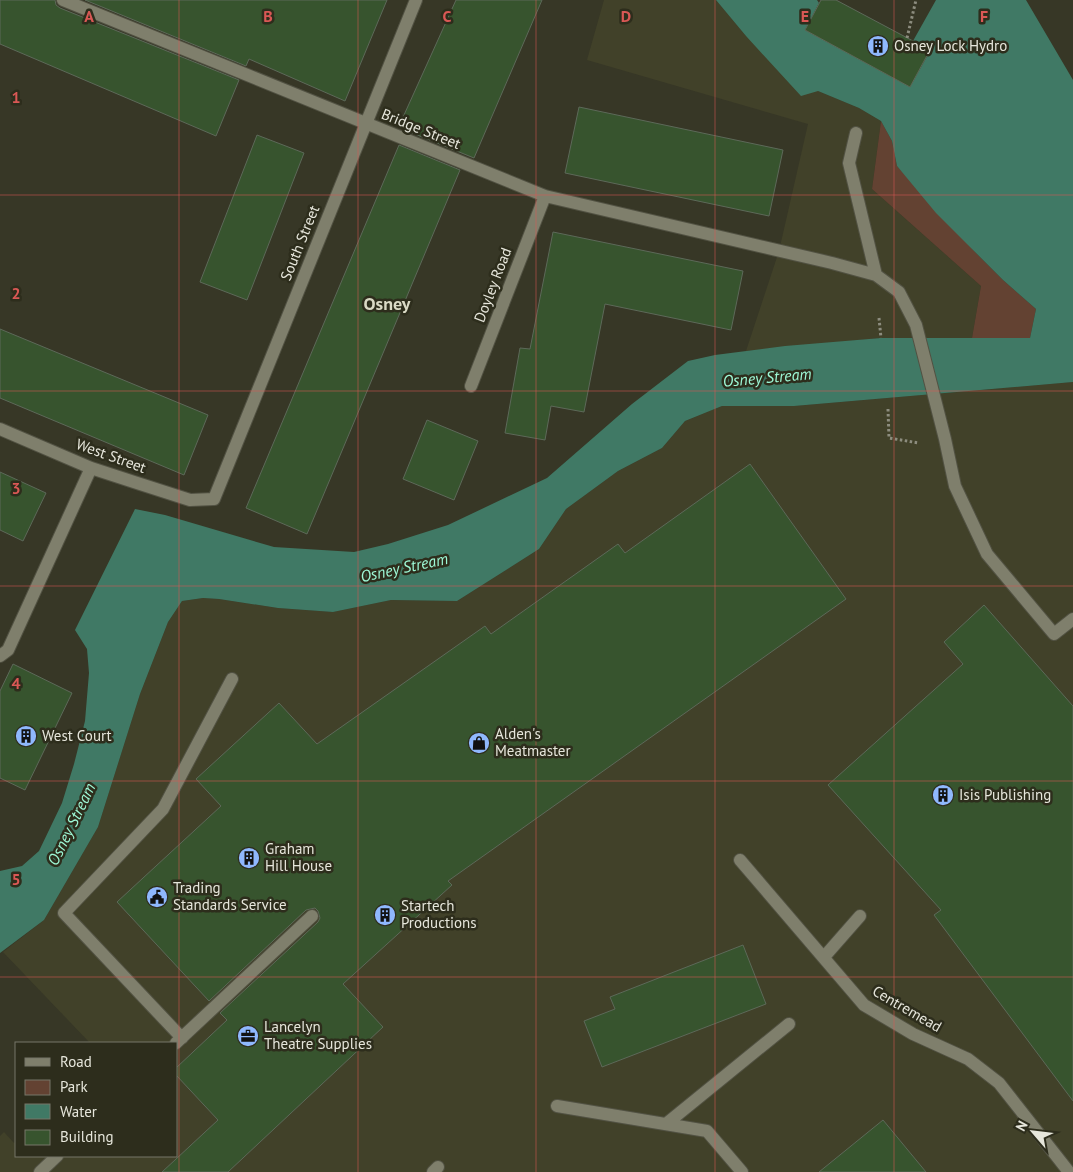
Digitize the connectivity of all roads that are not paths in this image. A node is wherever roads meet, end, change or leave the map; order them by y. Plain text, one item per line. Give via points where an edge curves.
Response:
1 (63, 0) edge
2 (416, 0) edge
3 (366, 124) junction
4 (856, 133) dead end
5 (545, 196) junction
6 (876, 275) junction
7 (471, 386) dead end
8 (0, 430) edge
9 (91, 468) junction
10 (214, 499) joint
11 (1073, 619) edge
12 (0, 656) edge
13 (232, 680) dead end
14 (740, 860) dead end
15 (312, 916) dead end
16 (860, 916) dead end
17 (824, 958) junction
18 (789, 1024) dead end
19 (179, 1040) edge
20 (556, 1106) dead end
21 (666, 1124) junction
22 (56, 1157) edge
23 (40, 1172) edge
24 (742, 1172) edge
25 (1068, 1172) edge

1 - 3 street, Bridge Street
2 - 3 street, South Street
3 - 5 street, Bridge Street
3 - 10 street, South Street
4 - 6 street via 849,163
5 - 6 street, Bridge Street
5 - 7 street, Doyley Road
6 - 11 street via 899,292 916,326 955,486 987,554 1054,634
8 - 9 street, West Street
9 - 10 street, West Street via 190,500
9 - 12 street via 8,650
13 - 19 street via 163,809 64,913
14 - 17 street, Centremead
15 - 19 street
16 - 17 street
17 - 25 street, Centremead via 864,1005 913,1034 968,1059 999,1083
18 - 21 street
20 - 21 street
21 - 24 street via 707,1131
22 - 23 street

